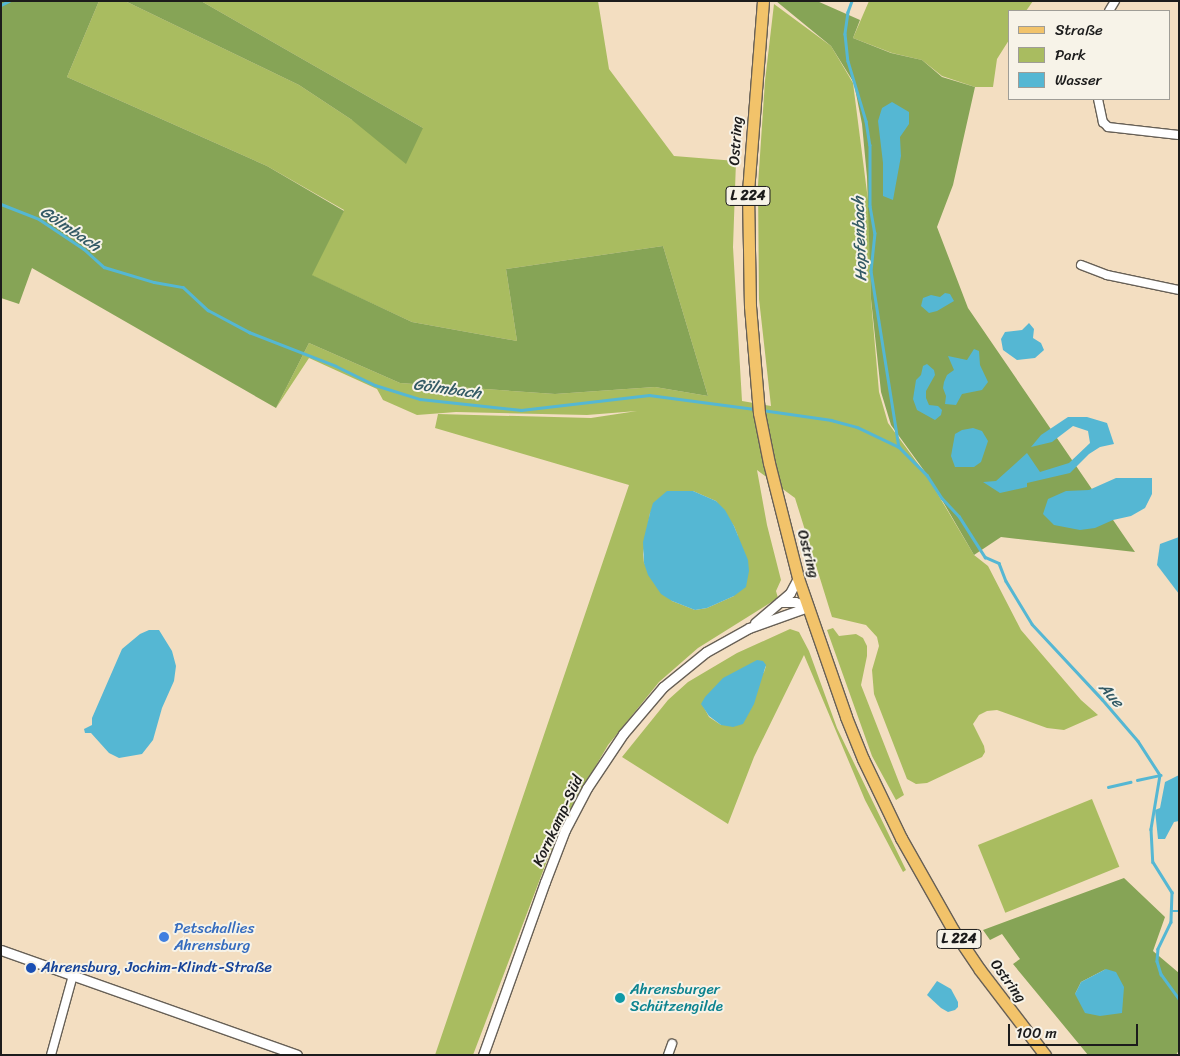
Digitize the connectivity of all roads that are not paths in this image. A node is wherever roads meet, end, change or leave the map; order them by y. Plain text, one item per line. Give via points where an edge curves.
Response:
1 (763, 1) edge
2 (1098, 100) edge
3 (1179, 135) edge
4 (1081, 265) dead end
5 (1179, 290) edge
6 (798, 578) junction
7 (780, 602) junction
8 (808, 606) junction
9 (749, 628) junction
10 (1, 950) edge
11 (73, 975) junction
12 (672, 1044) dead end
13 (51, 1055) edge
14 (297, 1055) edge
15 (483, 1055) edge
16 (668, 1055) edge
17 (1045, 1055) edge

1 - 6 main road, Ostring / L 224 via 748,192 748,264 759,413
2 - 3 street via 1102,120 1108,127
4 - 5 street
6 - 7 street, Kornkamp-Süd via 790,593
6 - 8 main road, Ostring / L 224
7 - 8 street
7 - 9 street, Kornkamp-Süd
8 - 9 street, Kornkamp-Süd
8 - 17 main road, Ostring / L 224 via 846,717 901,838 980,970
9 - 15 street, Kornkamp-Süd via 706,652 663,687 602,764 562,839
10 - 11 street
11 - 13 street
11 - 14 street
12 - 16 street

